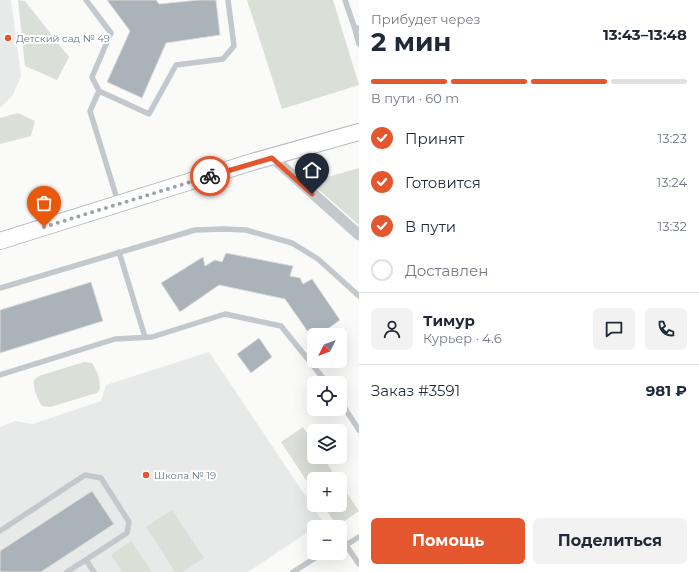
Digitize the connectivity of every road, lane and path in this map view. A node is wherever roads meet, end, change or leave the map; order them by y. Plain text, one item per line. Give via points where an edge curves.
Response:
1 (86, 0) edge
2 (228, 0) edge
3 (345, 0) edge
4 (357, 29) edge
5 (359, 44) edge
6 (99, 91) junction
7 (359, 132) edge
8 (272, 158) junction
9 (118, 204) junction
10 (359, 235) edge
11 (0, 241) edge
12 (119, 252) junction
13 (0, 288) edge
14 (359, 296) edge
15 (145, 337) junction
16 (0, 375) edge
17 (322, 376) edge
18 (347, 412) edge
19 (359, 430) edge
20 (0, 531) edge
21 (359, 537) edge
22 (347, 544) edge
23 (347, 546) edge
24 (86, 560) junction
25 (312, 560) edge
26 (359, 564) edge
27 (67, 572) edge
28 (94, 572) edge
29 (293, 572) edge

1 - 6 lane via 111,33 92,77
2 - 6 lane via 234,46 223,59 176,66 149,114
3 - 4 lane
4 - 5 lane
6 - 9 lane via 90,111
7 - 8 main road
8 - 9 main road
8 - 10 street
9 - 11 main road
12 - 13 lane
12 - 14 lane via 195,230 246,230 292,243 318,259
12 - 15 lane
15 - 16 lane via 115,339
15 - 17 lane via 225,314 281,326
18 - 19 lane
20 - 24 lane via 85,475 101,478 129,522 127,533
21 - 22 lane
23 - 26 lane
24 - 27 lane
24 - 28 lane
25 - 29 lane

